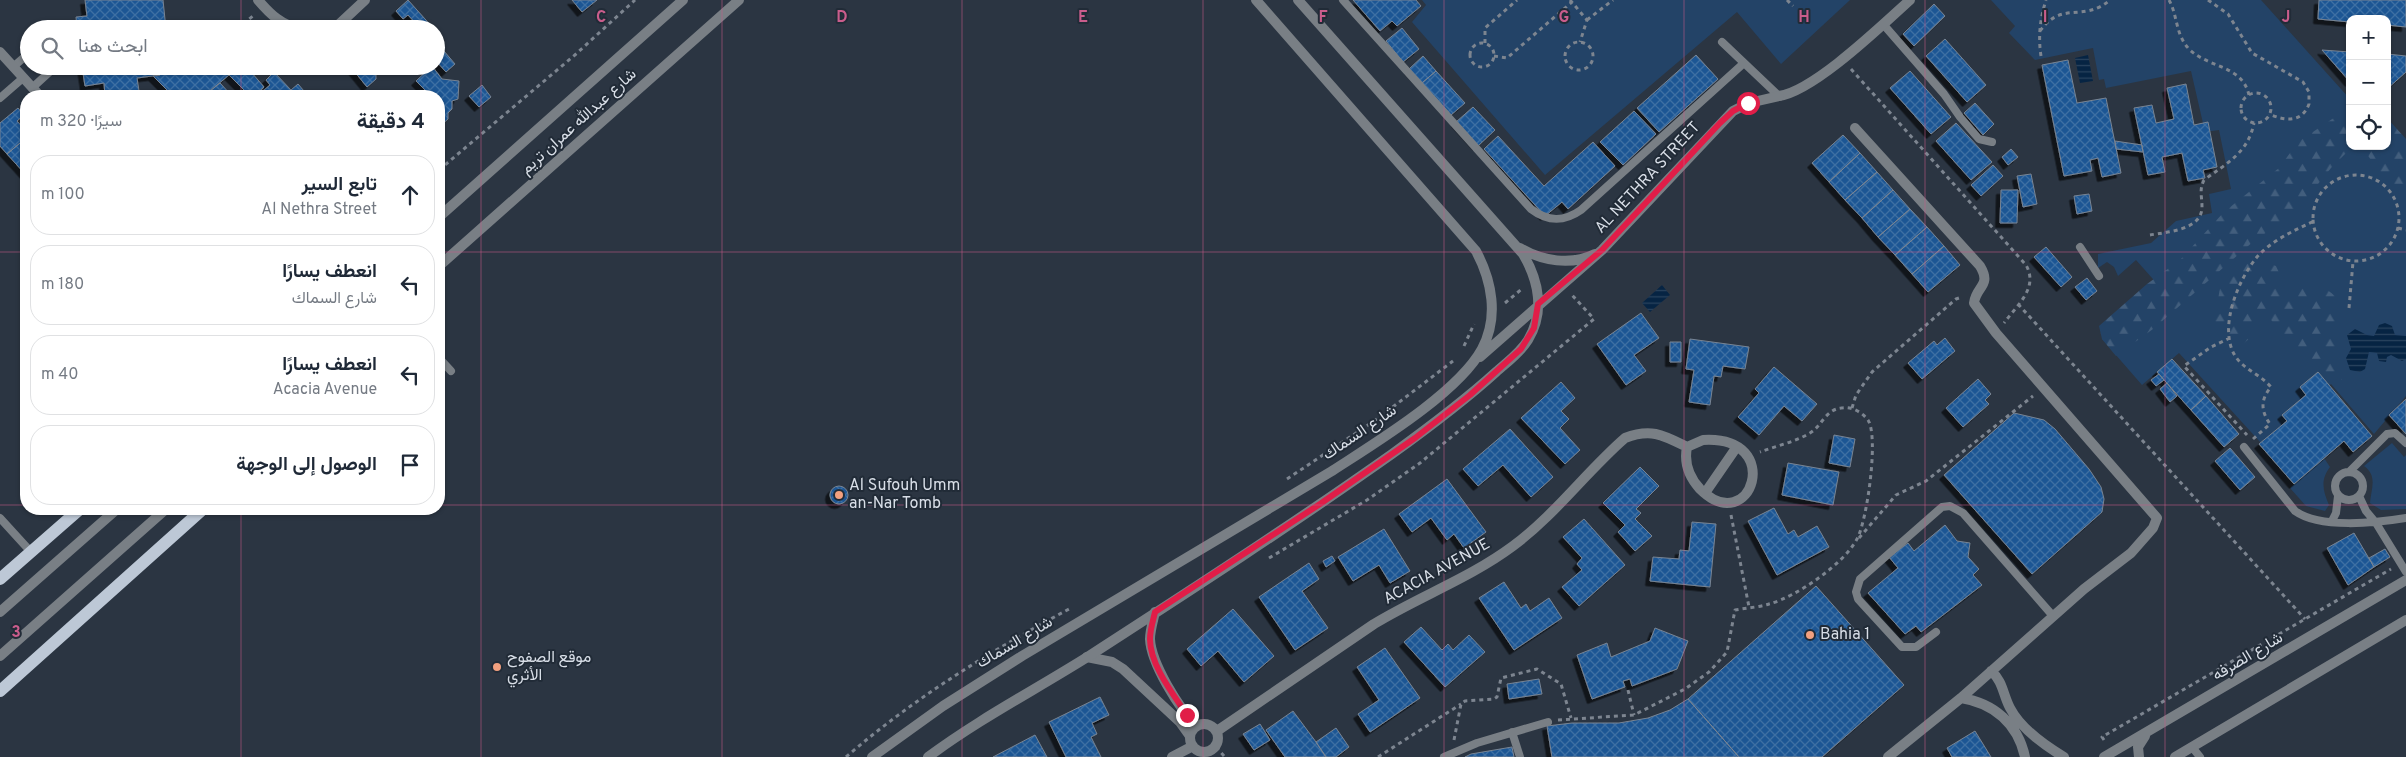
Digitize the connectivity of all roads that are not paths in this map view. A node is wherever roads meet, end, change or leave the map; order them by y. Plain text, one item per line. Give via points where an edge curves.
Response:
1 (365, 0) edge
2 (683, 0) edge
3 (739, 0) edge
4 (1256, 0) edge
5 (1298, 0) edge
6 (1343, 0) edge
7 (1910, 0) edge
8 (261, 3) edge
9 (272, 16) junction
10 (274, 20) edge
11 (278, 20) edge
12 (344, 20) edge
13 (1883, 24) junction
14 (1722, 42) dead end
15 (0, 52) edge
16 (20, 60) edge
17 (1744, 63) junction
18 (13, 66) junction
19 (20, 74) edge
20 (20, 75) edge
21 (46, 75) edge
22 (23, 78) junction
23 (32, 88) joint
24 (1779, 96) junction
25 (0, 98) edge
26 (1855, 128) dead end
27 (1992, 142) dead end
28 (445, 211) edge
29 (1514, 244) junction
30 (2080, 247) dead end
31 (1602, 250) junction
32 (445, 261) edge
33 (2099, 276) dead end
34 (1538, 304) junction
35 (445, 364) edge
36 (1470, 366) junction
37 (451, 371) dead end
38 (2406, 443) edge
39 (1687, 446) junction
40 (2244, 447) road end
41 (1736, 448) junction
42 (2349, 472) junction
43 (1705, 493) junction
44 (2338, 496) junction
45 (2359, 496) junction
46 (73, 515) edge
47 (110, 515) edge
48 (159, 515) edge
49 (196, 515) edge
50 (0, 518) edge
51 (2406, 518) edge
52 (2332, 521) junction
53 (2376, 523) junction
54 (31, 552) junction
55 (2406, 572) edge
56 (0, 579) edge
57 (2406, 580) edge
58 (0, 612) edge
59 (1155, 612) junction
60 (2053, 616) junction
61 (2406, 620) edge
62 (1936, 632) dead end
63 (0, 656) edge
64 (1087, 657) junction
65 (1991, 671) junction
66 (0, 691) edge
67 (1961, 698) junction
68 (1548, 722) road end
69 (1197, 726) junction
70 (1217, 731) junction
71 (1512, 732) junction
72 (2150, 732) junction
73 (1190, 736) junction
74 (1192, 746) junction
75 (2192, 747) junction
76 (2109, 755) edge
77 (872, 757) edge
78 (928, 757) edge
79 (1172, 757) edge
80 (1444, 757) edge
81 (1520, 757) edge
82 (1888, 757) edge
83 (2025, 757) edge
84 (2064, 757) edge
85 (2139, 757) edge
86 (2175, 757) edge
87 (2200, 757) edge

1 - 12 street
2 - 28 street, شارع عبدالله عمران تريم
3 - 32 street, شارع عبدالله عمران تريم
4 - 36 street, شارع السماك via 1465,236 1485,268 1491,286 1490,327
5 - 29 street
6 - 17 lane via 1532,209 1550,219 1561,220 1581,210
7 - 13 street, AL NETHRA STREET
8 - 9 street
9 - 10 street
9 - 11 street
13 - 24 street, AL NETHRA STREET via 1800,90
13 - 27 lane via 1979,139
14 - 17 lane
15 - 18 street
16 - 18 lane
17 - 24 lane
18 - 19 street
20 - 22 street
21 - 23 lane
22 - 23 street
22 - 25 lane
24 - 31 street, AL NETHRA STREET via 1748,103 1733,111
26 - 60 street via 1980,266 1985,282 1975,299 1976,308 1996,334 2157,518 2138,547
29 - 31 street via 1531,254 1564,261
29 - 34 street via 1536,278
30 - 33 lane
31 - 34 street, AL NETHRA STREET
34 - 36 street, AL NETHRA STREET
34 - 59 street via 1534,328 1521,349 1470,395 1320,504
35 - 37 lane
36 - 77 street, شارع السماك via 1430,402 1332,471 1006,666
38 - 42 lane via 2395,433 2387,434
39 - 41 street via 1712,440
39 - 43 street via 1685,455 1689,472
39 - 70 street, ACACIA AVENUE via 1652,432 1625,438 1534,529 1508,550 1374,624
40 - 52 lane via 2295,511 2306,518
41 - 43 street
41 - 43 street via 1748,457 1754,470 1752,486 1742,497 1728,502 1715,500
42 - 44 lane via 2338,475 2335,480
42 - 45 lane via 2354,472 2362,480
44 - 45 lane via 2346,500
44 - 52 lane
45 - 53 lane
46 - 54 main road
47 - 58 street
48 - 63 street
49 - 66 main road
50 - 54 lane
51 - 53 lane
52 - 53 lane
53 - 55 lane
54 - 56 main road
57 - 72 street, شارع الصرفه
59 - 64 street
59 - 69 street via 1150,638 1156,664
60 - 62 lane via 1963,513 1950,506 1942,507 1860,579 1856,592 1858,599 1902,647 1916,648
60 - 65 street
61 - 75 street
64 - 73 street via 1112,662 1123,668 1180,722
64 - 78 street via 980,720
65 - 67 street
65 - 84 street via 2000,680 2011,709 2022,724
67 - 82 street
67 - 83 street via 1982,703 2000,714 2014,729
68 - 71 lane
69 - 70 street via 1208,724
69 - 73 street
70 - 74 street via 1216,747 1206,752
71 - 80 lane
71 - 81 lane
72 - 76 street, شارع الصرفه
72 - 85 street via 2138,747
73 - 74 street
74 - 79 street
75 - 86 street
75 - 87 lane

